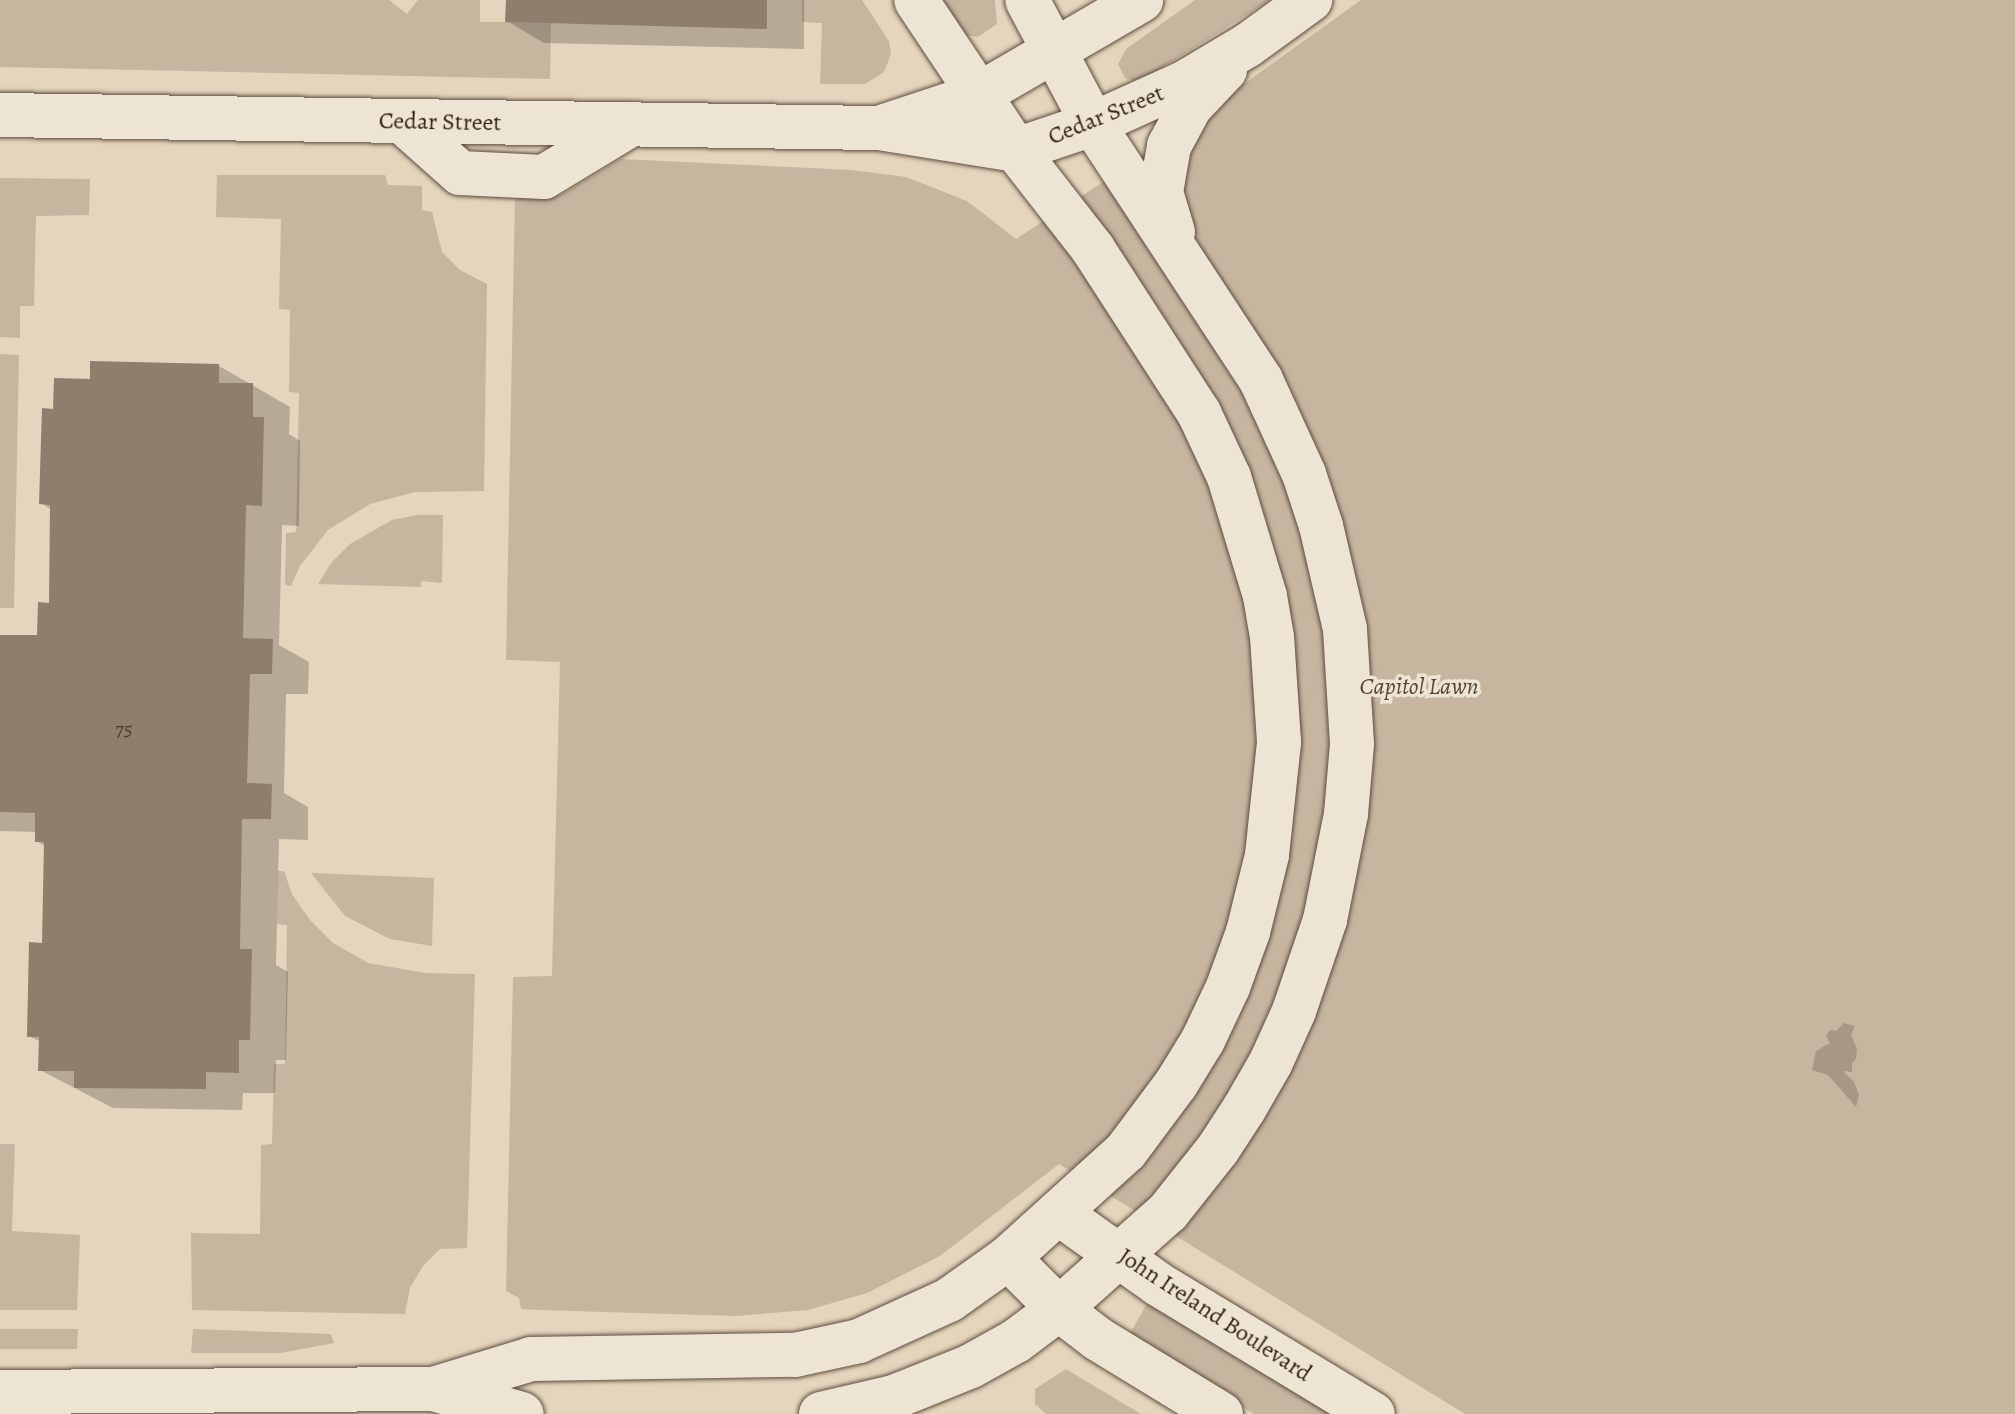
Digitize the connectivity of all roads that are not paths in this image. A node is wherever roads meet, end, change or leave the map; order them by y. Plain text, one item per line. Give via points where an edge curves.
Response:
1 (916, 0) edge
2 (1027, 0) edge
3 (1141, 0) edge
4 (1310, 0) edge
5 (1248, 45) junction
6 (1056, 51) junction
7 (978, 95) junction
8 (0, 115) edge
9 (1093, 124) junction
10 (879, 128) junction
11 (1016, 150) junction
12 (1180, 254) junction
13 (1060, 1214) junction
14 (1120, 1255) junction
15 (1008, 1258) junction
16 (1059, 1309) junction
17 (433, 1389) junction
18 (0, 1392) edge
19 (522, 1414) edge
20 (821, 1414) edge
21 (1221, 1414) edge
22 (1373, 1414) edge

1 - 7 street
2 - 6 street
3 - 6 street, Cedar Street
4 - 5 street, Cedar Street
5 - 9 street, Cedar Street via 1186,82
5 - 12 street via 1190,107 1169,146 1161,192
6 - 7 street, Cedar Street
6 - 9 street
7 - 10 street, Cedar Street
7 - 11 street
8 - 10 street, Cedar Street
9 - 11 street, Cedar Street
9 - 12 street
10 - 11 street, Cedar Street
11 - 13 street via 1093,249 1164,356 1229,477 1265,596 1279,742 1267,855 1228,987 1203,1040 1153,1115 1126,1151
12 - 14 street via 1261,380 1304,474 1345,629 1352,744 1346,814 1325,920 1277,1049 1218,1149 1168,1212
13 - 14 street, John Ireland Boulevard
13 - 15 street
14 - 16 street
14 - 22 street, John Ireland Boulevard via 1158,1284
15 - 16 street
15 - 17 street via 949,1300 859,1341 795,1355 531,1359
16 - 20 street via 971,1366 894,1397
16 - 21 street
17 - 18 street
17 - 19 street

